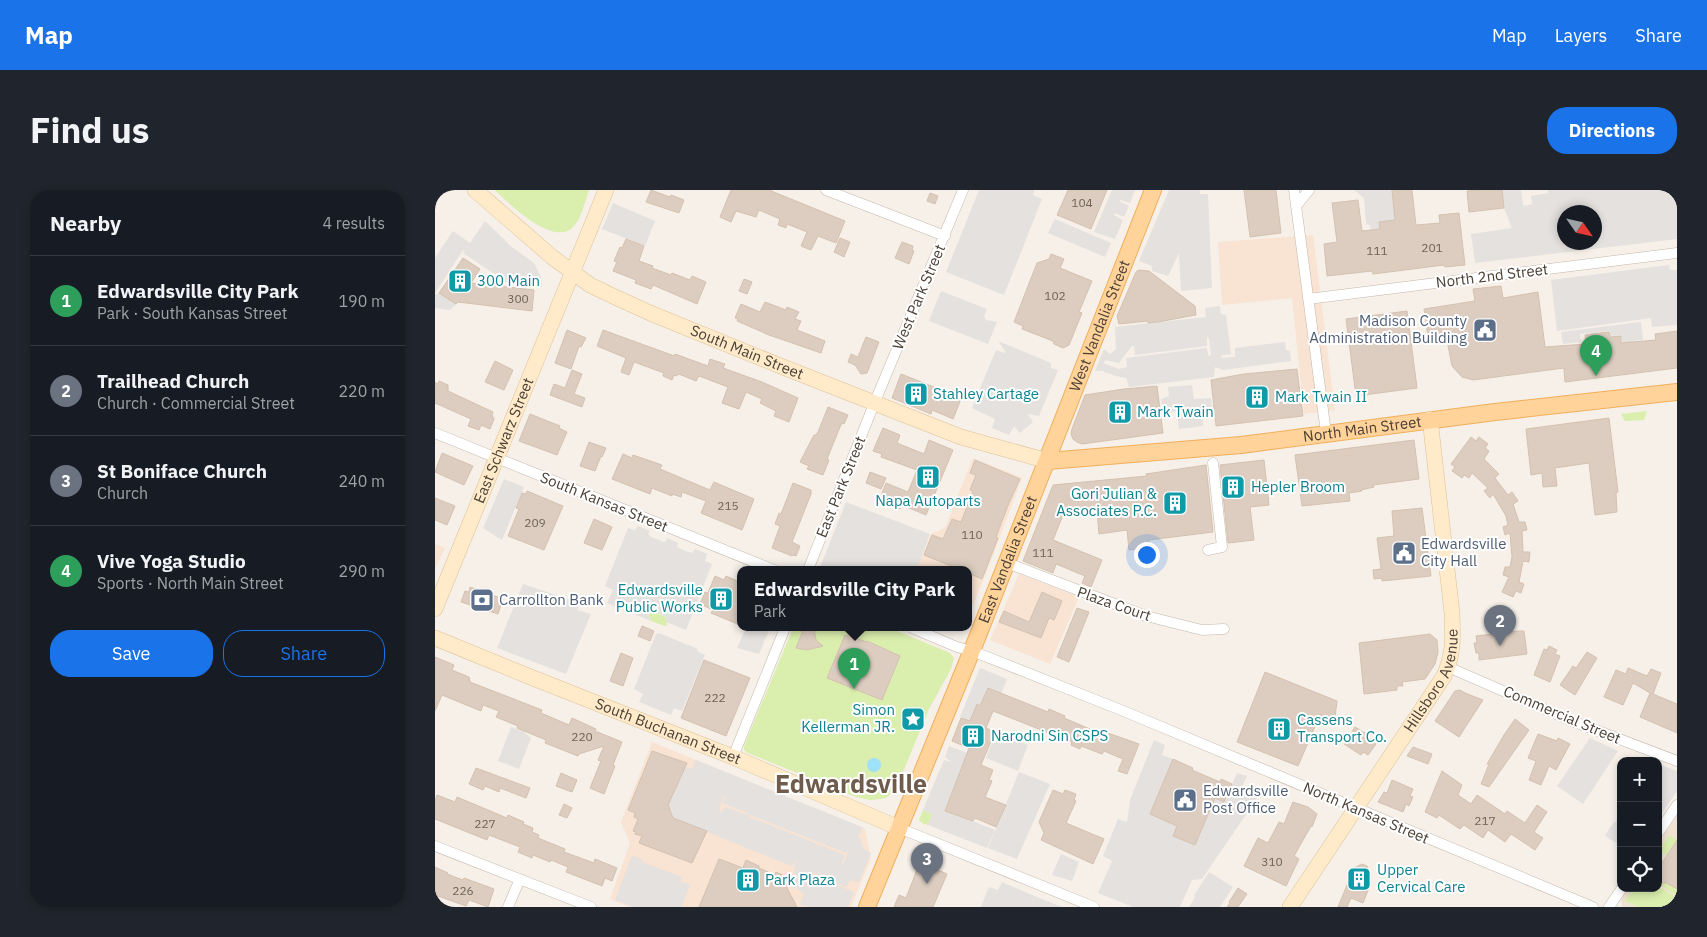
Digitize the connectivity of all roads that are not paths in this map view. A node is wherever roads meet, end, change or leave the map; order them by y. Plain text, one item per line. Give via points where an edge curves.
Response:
1 (475, 190) edge
2 (606, 190) edge
3 (826, 190) edge
4 (963, 190) edge
5 (1153, 190) edge
6 (1293, 190) edge
7 (1309, 190) edge
8 (1295, 206) junction
9 (945, 236) junction
10 (1677, 253) edge
11 (572, 272) junction
12 (1307, 299) junction
13 (1677, 392) edge
14 (874, 404) junction
15 (1430, 419) junction
16 (435, 433) edge
17 (1325, 433) junction
18 (497, 458) junction
19 (1048, 461) junction
20 (1213, 463) dead end
21 (1208, 550) dead end
22 (1007, 563) junction
23 (764, 566) edge
24 (810, 566) edge
25 (435, 609) edge
26 (1224, 629) dead end
27 (784, 631) edge
28 (920, 631) edge
29 (435, 638) edge
30 (972, 651) junction
31 (1448, 667) junction
32 (733, 757) junction
33 (1677, 761) edge
34 (1677, 805) edge
35 (1355, 809) junction
36 (1662, 827) edge
37 (899, 828) junction
38 (435, 846) edge
39 (520, 879) junction
40 (1619, 892) edge
41 (508, 907) edge
42 (591, 907) edge
43 (867, 907) edge
44 (1094, 907) edge
45 (1290, 907) edge
46 (1593, 907) edge
47 (1609, 907) edge

1 - 11 main road, South Main Street
2 - 11 main road, East Schwarz Street
3 - 9 street
4 - 9 street, West Park Street
5 - 19 main road, West Vandalia Street
6 - 8 street
7 - 8 street
8 - 12 street
9 - 14 street, West Park Street
10 - 12 street, North 2nd Street
11 - 14 main road, South Main Street via 650,313
11 - 18 main road, East Schwarz Street
12 - 17 street
13 - 15 main road, North Main Street
14 - 19 main road, South Main Street via 978,443
14 - 24 street, East Park Street
15 - 17 main road, North Main Street
15 - 31 main road, Hillsboro Avenue via 1452,613 1452,650
16 - 18 street, South Kansas Street
17 - 19 main road, North Main Street via 1241,445
18 - 23 street, South Kansas Street
18 - 25 main road, East Schwarz Street
19 - 22 main road, East Vandalia Street
20 - 21 street via 1222,547
22 - 26 street, Plaza Court via 1146,616 1202,630
22 - 30 main road, East Vandalia Street
27 - 32 street
28 - 30 street
29 - 32 main road, South Buchanan Street
30 - 35 street, North Kansas Street
30 - 37 main road, East Vandalia Street
31 - 33 street, Commercial Street via 1572,721
31 - 35 main road, Hillsboro Avenue
32 - 37 main road, South Buchanan Street
34 - 36 street
35 - 45 main road, Hillsboro Avenue
35 - 46 street, North Kansas Street
37 - 43 main road, East Vandalia Street
37 - 44 street
38 - 39 street
39 - 41 street
39 - 42 street
40 - 47 street

